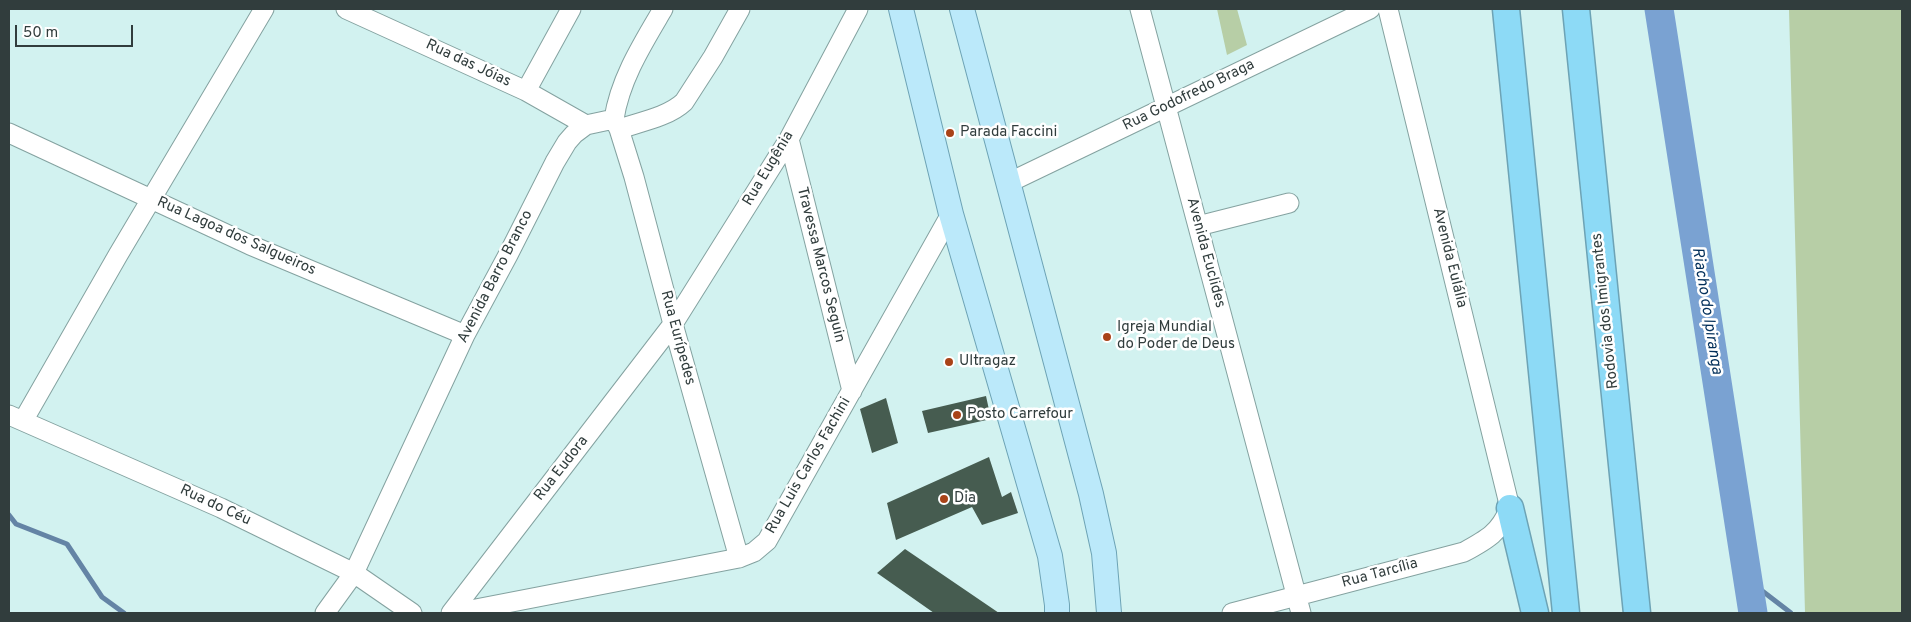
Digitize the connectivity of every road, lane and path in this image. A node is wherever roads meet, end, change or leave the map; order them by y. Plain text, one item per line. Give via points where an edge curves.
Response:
1 (264, 9) edge
2 (346, 9) edge
3 (571, 9) edge
4 (663, 9) edge
5 (740, 9) edge
6 (858, 9) edge
7 (901, 9) edge
8 (962, 9) edge
9 (1140, 9) edge
10 (1370, 9) edge
11 (1388, 9) edge
12 (1506, 9) edge
13 (1576, 9) edge
14 (526, 91) junction
15 (1166, 106) junction
16 (616, 124) junction
17 (586, 126) junction
18 (9, 133) edge
19 (789, 139) junction
20 (1008, 183) junction
21 (152, 199) junction
22 (1290, 203) dead end
23 (951, 214) junction
24 (1198, 226) junction
25 (673, 324) junction
26 (465, 336) junction
27 (852, 391) junction
28 (16, 418) edge
29 (1510, 508) junction
30 (738, 558) junction
31 (354, 572) junction
32 (1298, 605) edge
33 (325, 613) edge
34 (412, 613) edge
35 (453, 613) edge
36 (1057, 613) edge
37 (1109, 613) edge
38 (1232, 613) edge
39 (1535, 613) edge
40 (1566, 613) edge
41 (1637, 613) edge

1 - 21 street
2 - 14 street, Rua das Jóias
3 - 14 street
4 - 16 street via 620,91
5 - 16 street, Avenida Barro Branco via 713,57 678,108
6 - 19 street, Rua Eugênia
7 - 23 main road
8 - 20 main road
9 - 15 street, Avenida Euclides
10 - 15 street, Rua Godofredo Braga
11 - 29 street, Avenida Eulália
12 - 40 highway
13 - 41 highway, Rodovia dos Imigrantes
14 - 17 street, Rua das Jóias
15 - 20 street, Rua Godofredo Braga
15 - 24 street, Avenida Euclides
16 - 17 street, Avenida Barro Branco
16 - 25 street, Rua Eurípedes via 634,177
17 - 26 street, Avenida Barro Branco via 567,142 555,162
18 - 21 street, Rua Lagoa dos Salgueiros
19 - 25 street, Rua Eugênia
19 - 27 street, Travessa Marcos Seguin
20 - 37 main road via 1092,494 1104,553
21 - 26 street, Rua Lagoa dos Salgueiros via 250,245
21 - 28 street
22 - 24 street
23 - 27 street, Rua Luis Carlos Fachini
23 - 36 main road via 1050,556
24 - 32 street, Avenida Euclides
25 - 30 street, Rua Eurípedes
25 - 35 street, Rua Eudora
26 - 31 street, Avenida Barro Branco
27 - 30 street, Rua Luis Carlos Fachini via 766,541 754,552
28 - 31 street, Rua do Céu via 221,508
29 - 32 street, Rua Tarcília via 1503,525 1486,540 1464,552
29 - 39 highway
30 - 35 street, Rua Luis Carlos Fachini
31 - 33 street, Avenida Barro Branco
31 - 34 street, Rua do Céu
32 - 38 street, Rua Tarcília

